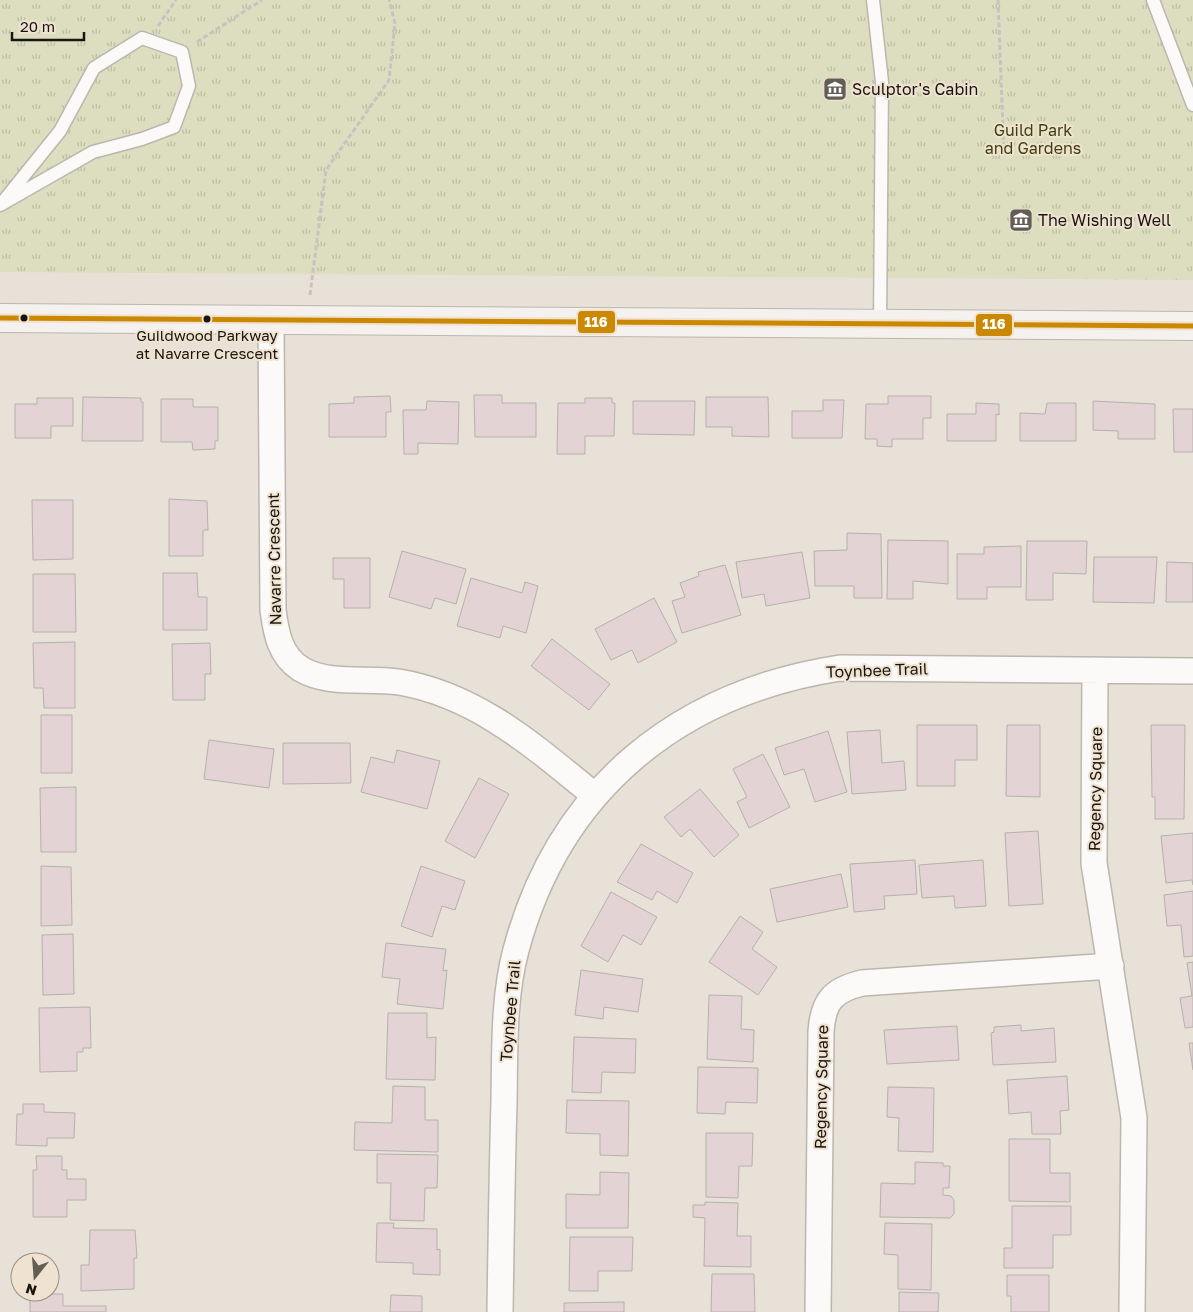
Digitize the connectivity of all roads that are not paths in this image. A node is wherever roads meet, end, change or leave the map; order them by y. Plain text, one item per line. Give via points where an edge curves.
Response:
1 (873, 0) edge
2 (1153, 0) edge
3 (1193, 105) edge
4 (1, 204) edge
5 (0, 318) edge
6 (271, 321) junction
7 (880, 325) junction
8 (1193, 326) edge
9 (1095, 670) junction
10 (1193, 671) edge
11 (594, 795) junction
12 (1111, 966) junction
13 (500, 1312) edge
14 (818, 1312) edge
15 (1132, 1312) edge

1 - 7 lane via 882,82
2 - 3 lane
4 - 4 lane via 94,152 142,140 174,127 189,86 182,52 142,38 94,68 60,131
5 - 6 street
6 - 7 street
6 - 11 street, Navarre Crescent via 273,610 278,639 289,660 314,675 398,682 460,701 500,721
7 - 8 street
9 - 10 street, Toynbee Trail
9 - 11 street, Toynbee Trail via 898,667 840,668 802,674 727,698 681,722 635,756
9 - 12 street, Regency Square via 1094,863
11 - 13 street, Toynbee Trail via 557,848 534,899 516,951 504,1068
12 - 14 street, Regency Square via 862,983 848,987 827,1003 821,1032
12 - 15 street, Regency Square via 1134,1118

